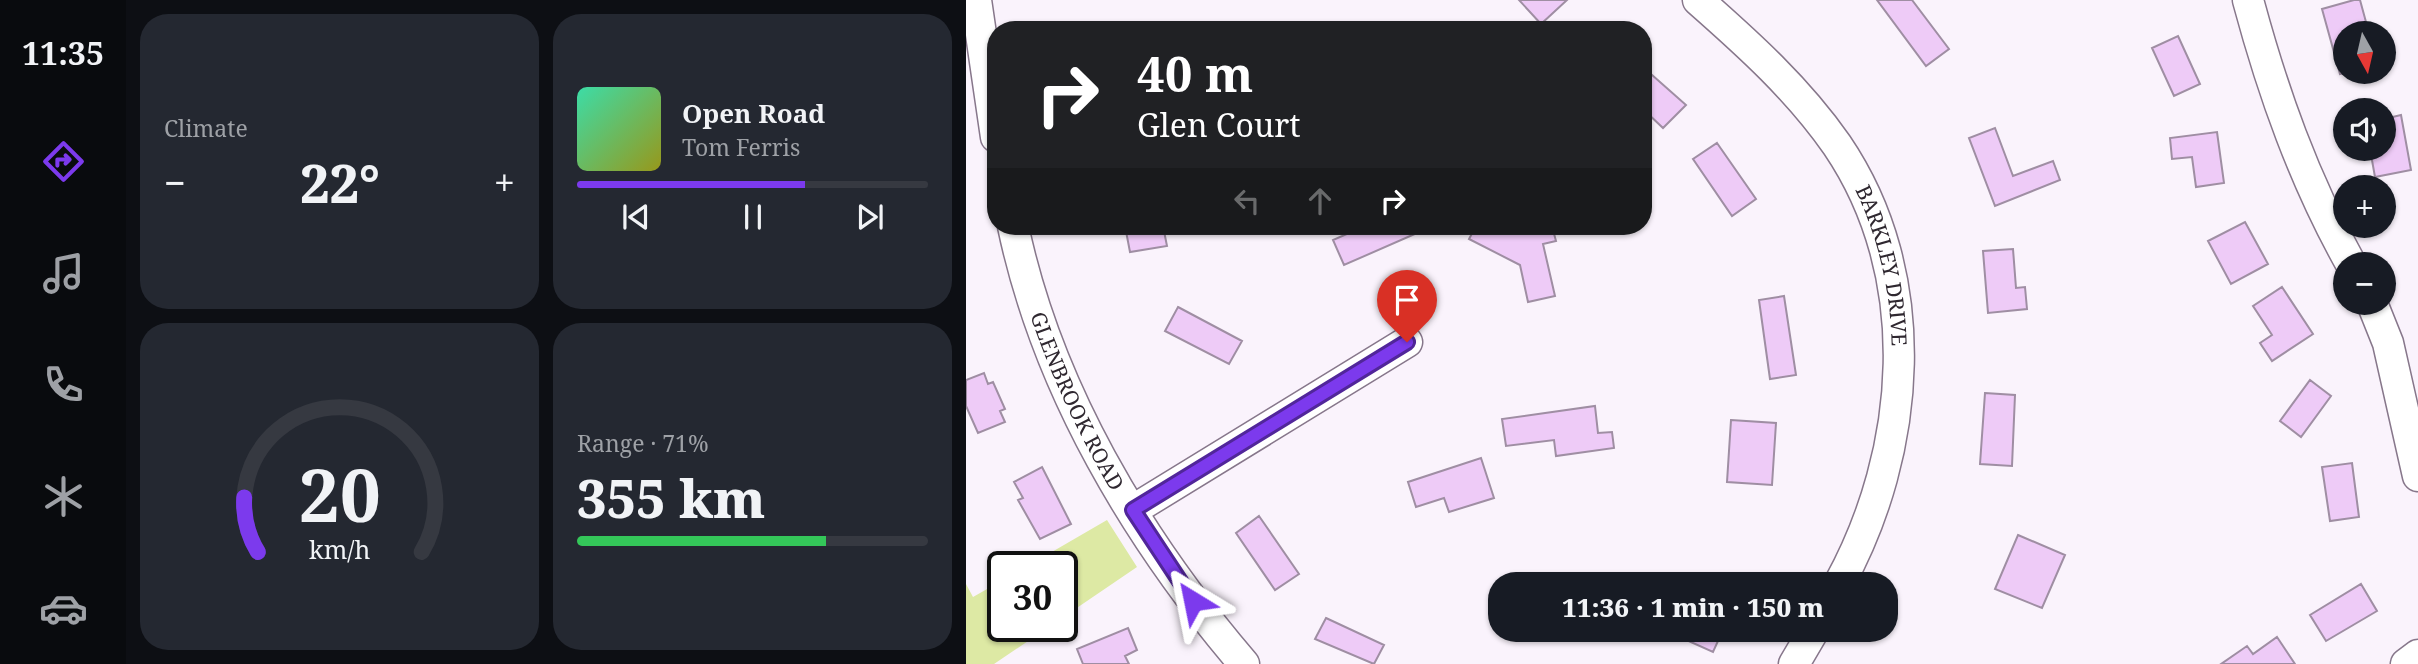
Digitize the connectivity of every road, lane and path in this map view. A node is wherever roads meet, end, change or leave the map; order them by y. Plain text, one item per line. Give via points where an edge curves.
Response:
1 (976, 0) edge
2 (1698, 0) edge
3 (2248, 0) edge
4 (987, 75) edge
5 (1015, 235) edge
6 (2344, 252) edge
7 (2377, 315) edge
8 (1407, 342) dead end
9 (2418, 477) edge
10 (1133, 510) junction
11 (1845, 572) edge
12 (1807, 642) edge
13 (2418, 655) edge
14 (1244, 664) edge
15 (1794, 664) edge
16 (2406, 664) edge

1 - 4 street
2 - 11 street, BARKLEY DRIVE via 1776,71 1810,109 1860,187 1885,253 1899,351 1898,410 1888,466
3 - 6 street via 2297,157
5 - 10 street, GLENBROOK ROAD via 1031,296 1066,389 1091,442
7 - 9 street via 2388,342
8 - 10 street
10 - 14 street, GLENBROOK ROAD via 1178,580
12 - 15 street
13 - 16 street

